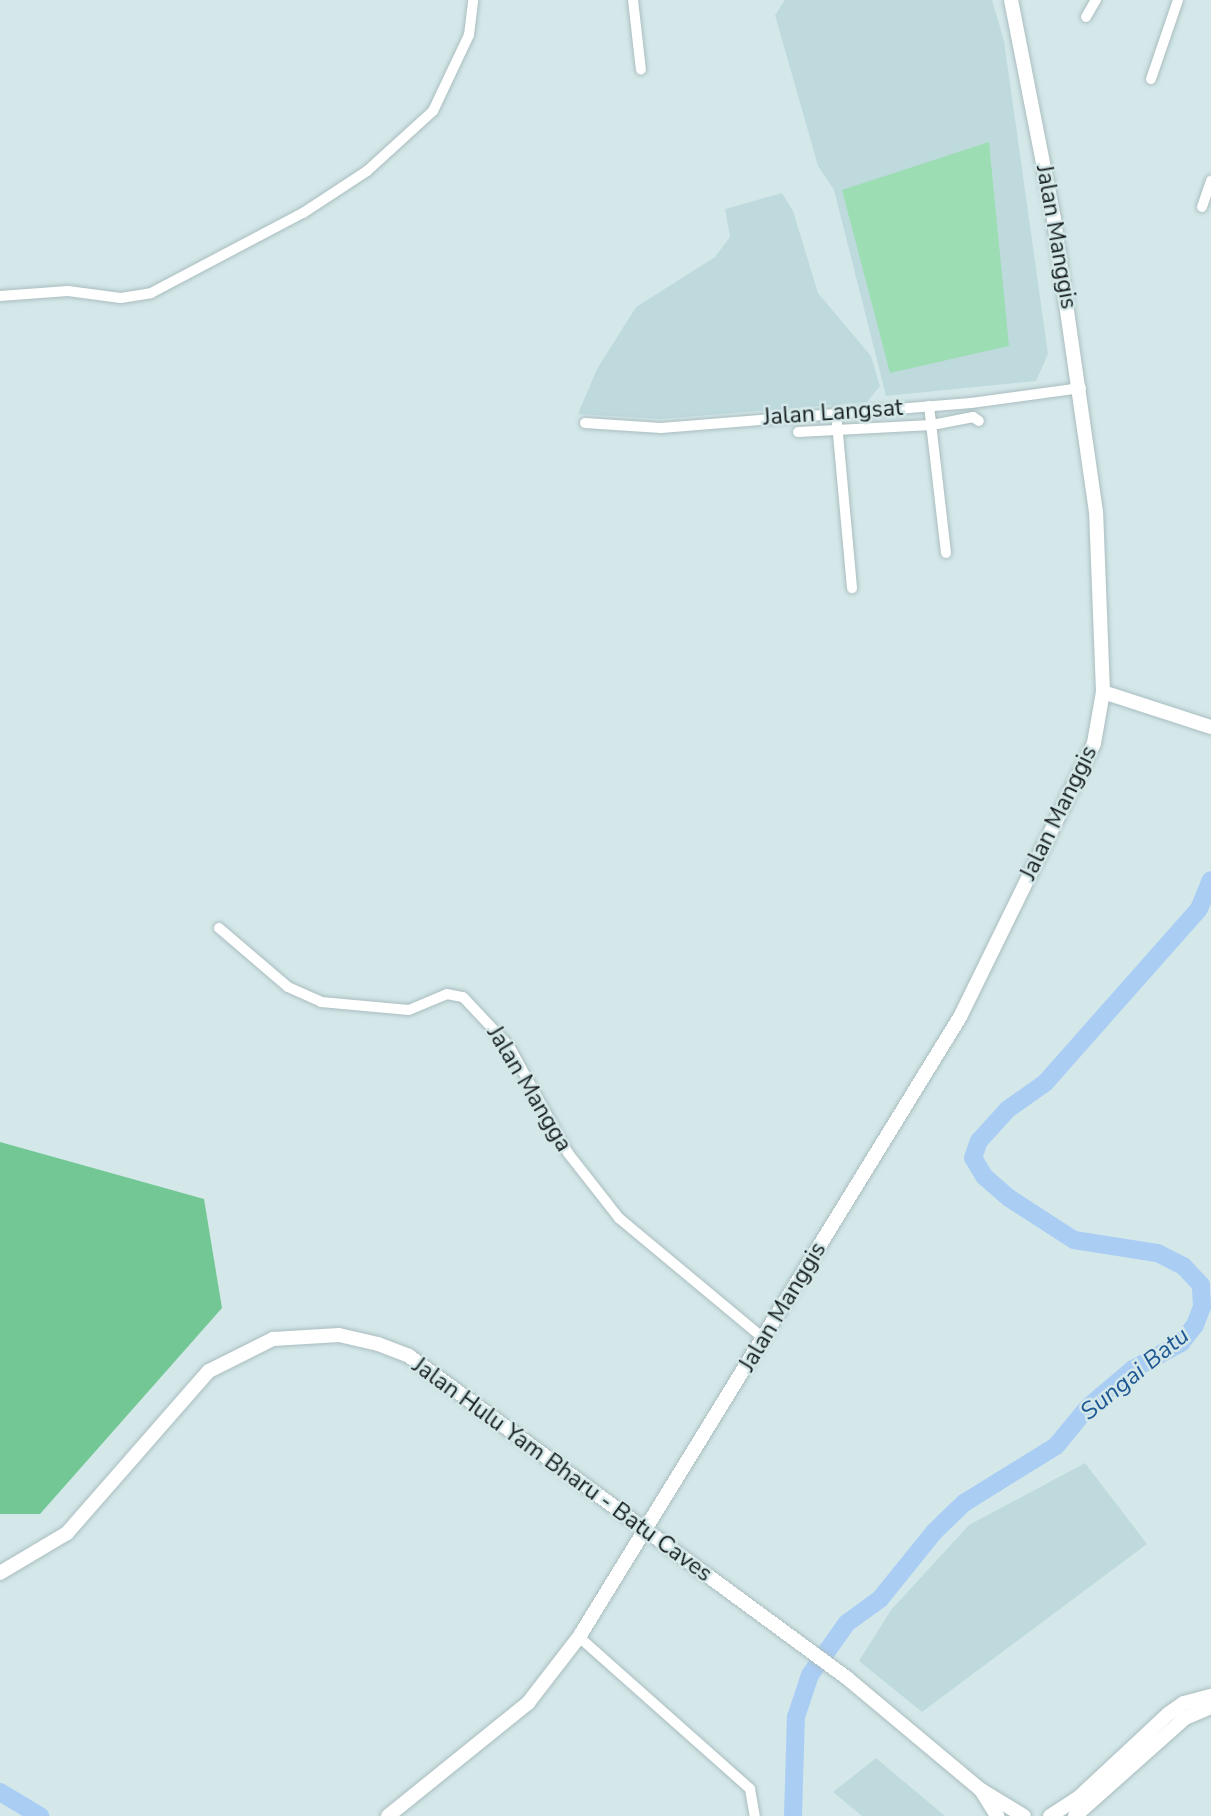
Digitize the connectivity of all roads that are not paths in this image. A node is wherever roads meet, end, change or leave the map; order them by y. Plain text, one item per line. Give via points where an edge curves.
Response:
1 (472, 0) edge
2 (633, 0) edge
3 (1011, 0) edge
4 (1096, 0) edge
5 (1178, 0) edge
6 (1086, 17) dead end
7 (641, 71) dead end
8 (1151, 79) dead end
9 (1211, 181) edge
10 (1202, 207) dead end
11 (0, 296) edge
12 (1081, 388) junction
13 (929, 406) junction
14 (836, 412) junction
15 (979, 421) dead end
16 (585, 423) dead end
17 (932, 425) junction
18 (838, 431) junction
19 (798, 432) dead end
20 (946, 553) dead end
21 (852, 588) dead end
22 (1103, 692) junction
23 (1211, 727) edge
24 (219, 928) dead end
25 (764, 1339) junction
26 (646, 1531) junction
27 (0, 1573) edge
28 (579, 1637) junction
29 (1211, 1696) edge
30 (1211, 1707) edge
31 (981, 1790) junction
32 (388, 1816) edge
33 (755, 1816) edge
34 (997, 1816) edge
35 (1024, 1816) edge
36 (1050, 1816) edge
37 (1075, 1816) edge

1 - 11 street via 469,35 433,111 367,171 303,213 151,293 121,298 68,291
2 - 7 street
3 - 12 street, Jalan Manggis
4 - 6 street
5 - 8 street
9 - 10 street
12 - 13 street, Jalan Langsat
12 - 22 street, Jalan Manggis via 1096,512
13 - 14 street, Jalan Langsat
13 - 17 street
14 - 16 street, Jalan Langsat via 661,428
14 - 18 street
15 - 17 street via 973,417
17 - 18 street
17 - 20 street
18 - 19 street
18 - 21 street
22 - 23 street
22 - 25 street, Jalan Manggis via 1087,763 960,1017
24 - 25 street, Jalan Mangga via 288,987 321,1002 409,1010 447,994 463,997 509,1046 568,1153 619,1218
25 - 26 street, Jalan Manggis
26 - 27 street, Jalan Hulu Yam Bharu - Batu Caves via 409,1356 339,1335 272,1339 209,1371 67,1533
26 - 28 street, Jalan Manggis
26 - 31 street, Jalan Hulu Yam Bharu - Batu Caves via 847,1678
28 - 32 street, Jalan Manggis via 528,1703
28 - 33 street via 750,1789
29 - 36 street via 1184,1703 1168,1714 1078,1798
30 - 37 street via 1185,1718
31 - 34 street, Jalan Hulu Yam Bharu - Batu Caves
31 - 35 street, Jalan Hulu Yam Bharu - Batu Caves

